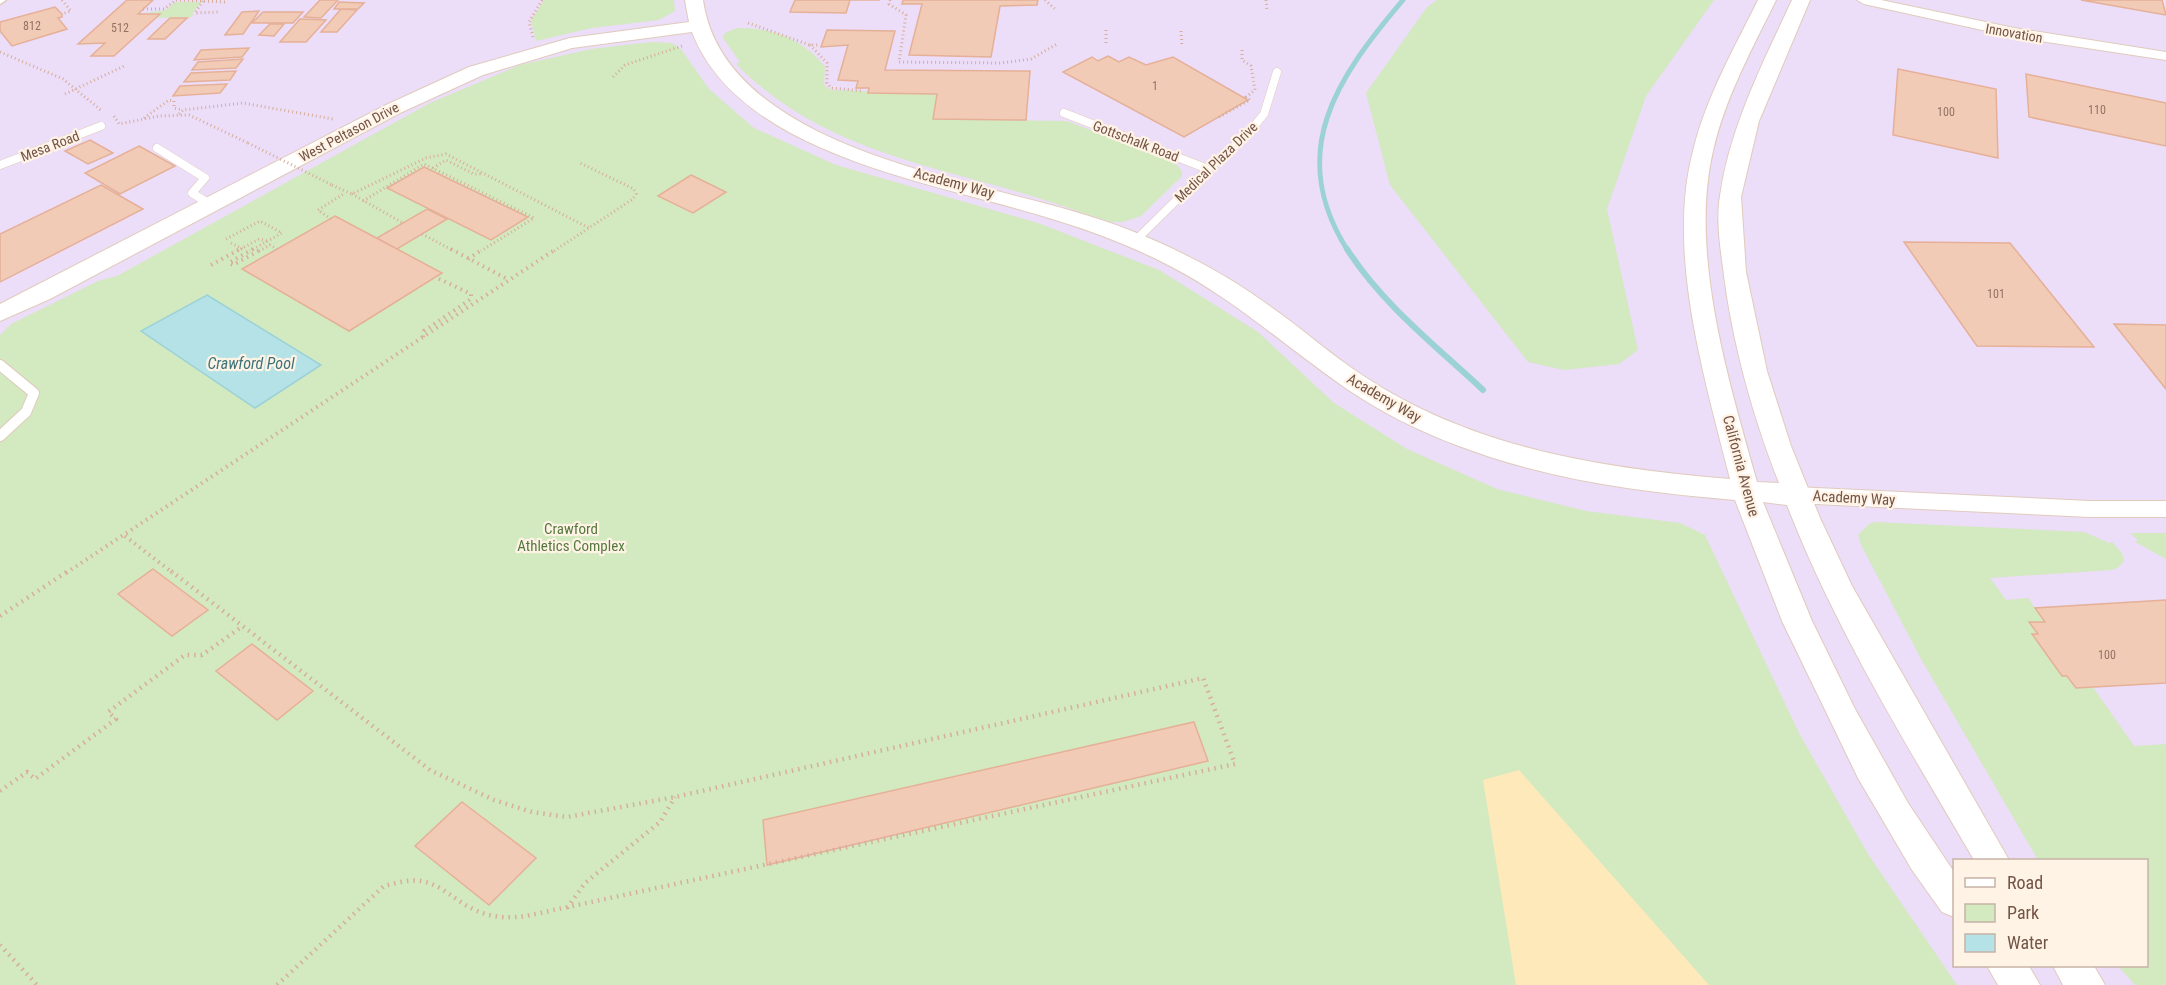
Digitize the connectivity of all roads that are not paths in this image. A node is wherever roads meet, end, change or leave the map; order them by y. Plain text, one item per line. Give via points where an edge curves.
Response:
1 (694, 0) edge
2 (1767, 0) edge
3 (1801, 0) edge
4 (1864, 0) edge
5 (697, 26) junction
6 (2166, 56) edge
7 (1277, 72) dead end
8 (1064, 113) dead end
9 (101, 126) dead end
10 (157, 148) dead end
11 (0, 165) edge
12 (1208, 169) junction
13 (211, 206) junction
14 (1136, 240) junction
15 (0, 313) edge
16 (0, 365) edge
17 (0, 436) edge
18 (1746, 490) junction
19 (1795, 495) junction
20 (2166, 509) edge
21 (1991, 859) edge
22 (1953, 899) edge
23 (2006, 967) edge
24 (2072, 967) edge
25 (2022, 985) edge
26 (2087, 985) edge

1 - 5 street
2 - 18 street, California Avenue via 1710,121 1698,175 1694,240 1710,345
3 - 19 street via 1752,107 1739,148 1730,200 1742,318 1756,381
4 - 6 street, Innovation via 1977,27
5 - 13 street, West Peltason Drive via 570,43 476,71 393,109
5 - 14 street, Academy Way via 708,51 728,76 770,112 805,132 875,160 1044,208
7 - 12 lane, Medical Plaza Drive via 1264,114 1247,135
8 - 12 lane, Gottschalk Road
9 - 11 lane, Mesa Road
10 - 13 lane via 205,178 192,193
12 - 14 lane, Medical Plaza Drive
13 - 15 street, West Peltason Drive
14 - 18 street, Academy Way via 1249,303 1370,392 1453,435 1582,472
16 - 17 lane via 34,393 26,412
18 - 19 street, Academy Way
18 - 22 street, California Avenue via 1806,637 1850,729 1898,817
19 - 20 street, Academy Way via 2078,509
19 - 21 street via 1850,610
23 - 25 street
24 - 26 street

